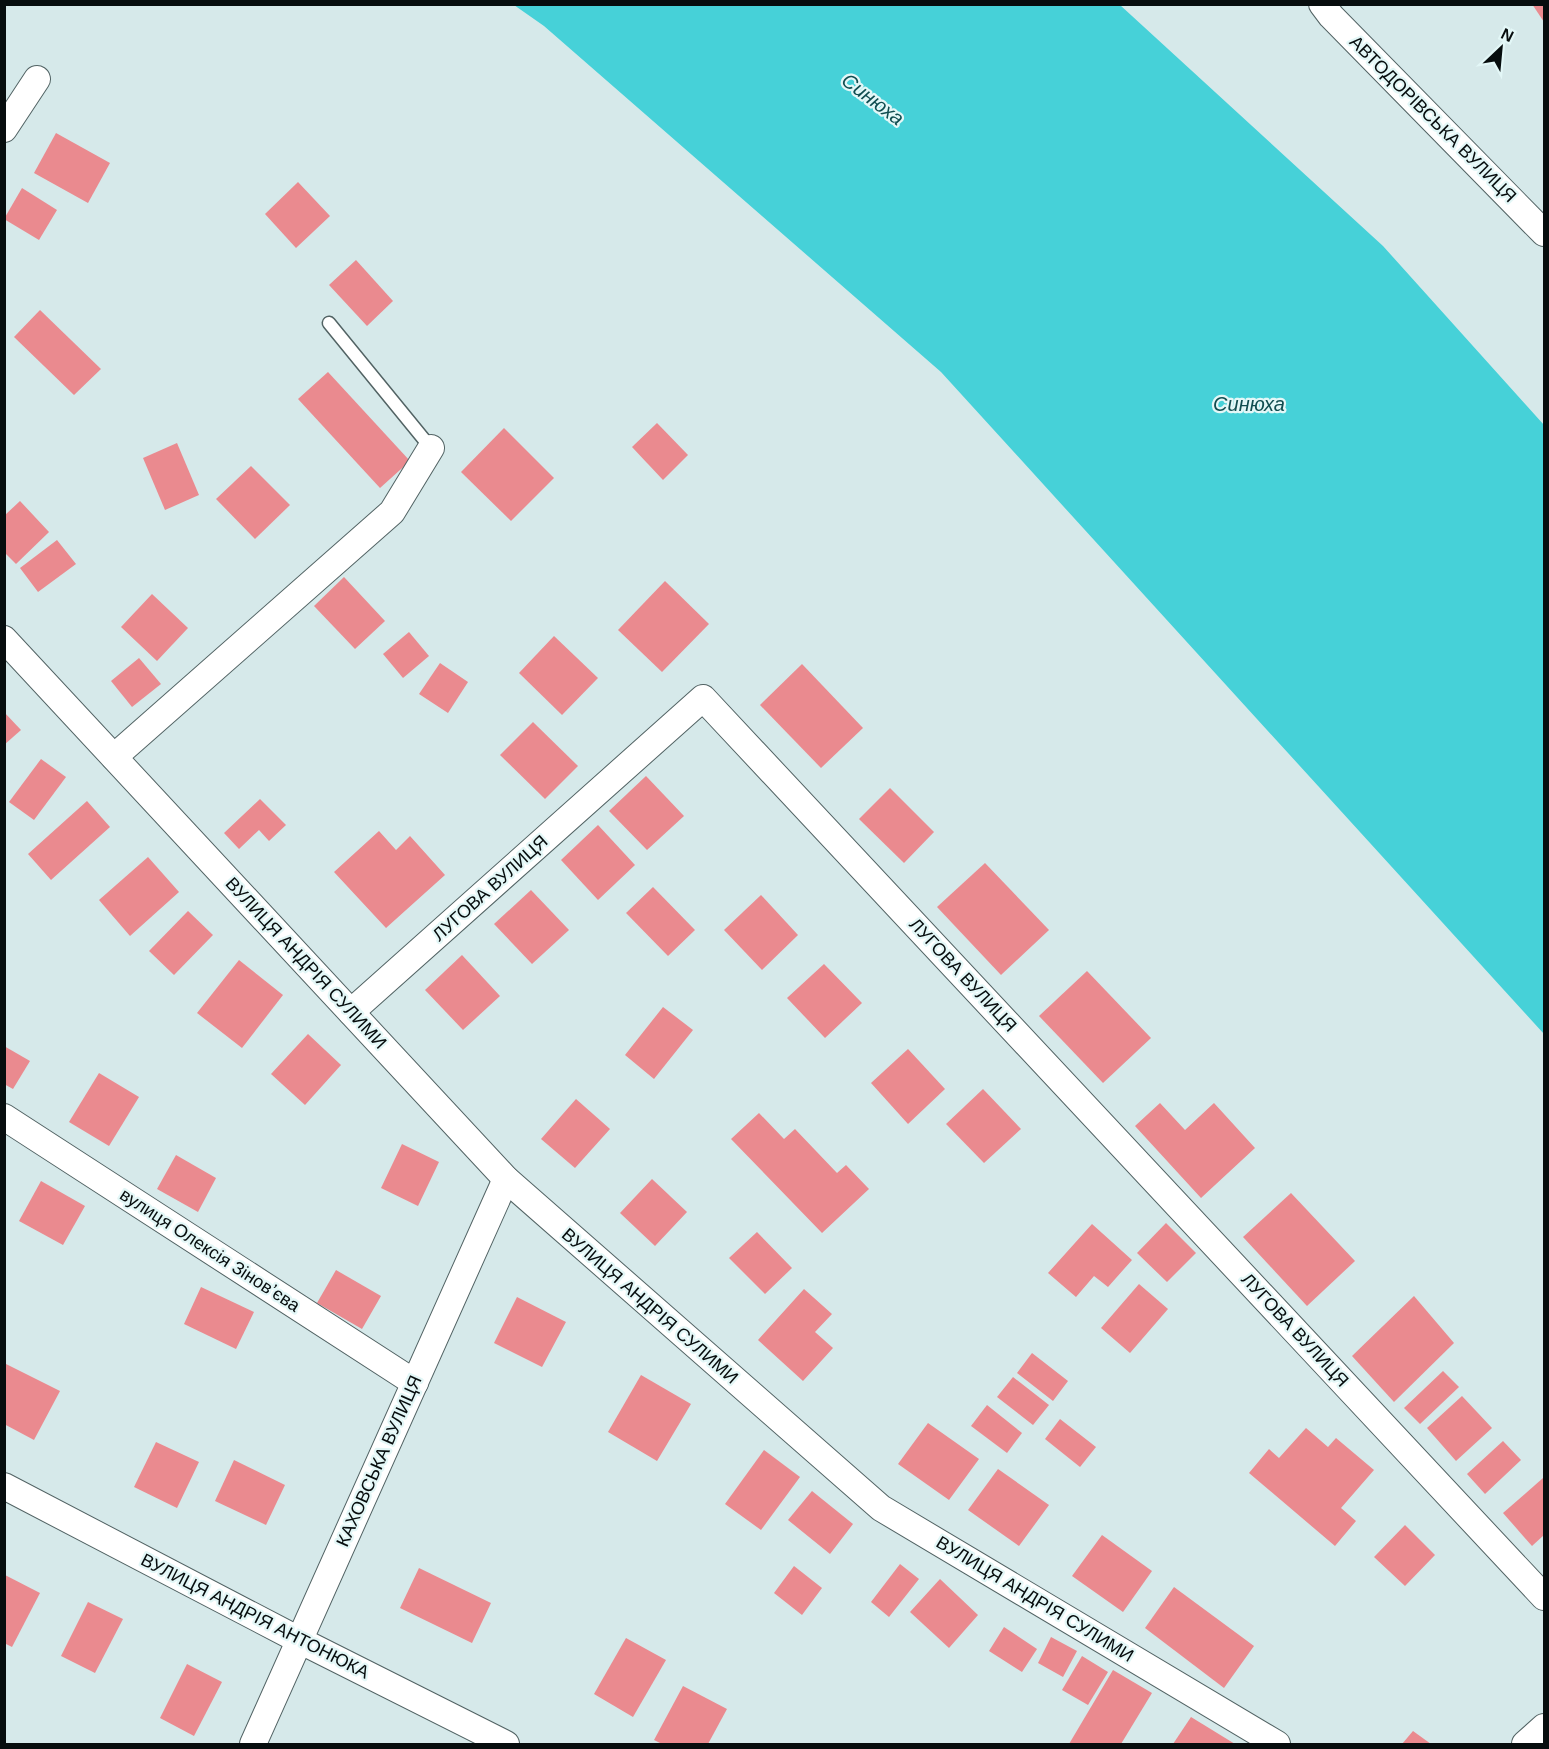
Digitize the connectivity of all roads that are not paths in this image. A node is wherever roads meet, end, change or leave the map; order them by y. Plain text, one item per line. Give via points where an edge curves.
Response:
1 (1322, 4) edge
2 (37, 79) dead end
3 (4, 129) edge
4 (1545, 233) edge
5 (328, 323) dead end
6 (431, 448) joint
7 (4, 639) edge
8 (114, 757) junction
9 (351, 1012) junction
10 (4, 1117) edge
11 (506, 1179) junction
12 (415, 1383) junction
13 (4, 1486) edge
14 (1545, 1597) edge
15 (300, 1640) junction
16 (1545, 1727) edge
17 (253, 1744) edge
18 (506, 1744) edge
19 (1277, 1744) edge
20 (1526, 1744) edge

1 - 4 street, АВТОДОРІВСЬКА ВУЛИЦЯ
2 - 3 street
5 - 6 lane
6 - 8 street via 392,512
7 - 8 street, ВУЛИЦЯ АНДРІЯ СУЛИМИ
8 - 9 street, ВУЛИЦЯ АНДРІЯ СУЛИМИ
9 - 11 street, ВУЛИЦЯ АНДРІЯ СУЛИМИ
9 - 14 street, ЛУГОВА ВУЛИЦЯ via 703,698
10 - 12 street, вулиця Олексія Зіновʼєва
11 - 12 street, КАХОВСЬКА ВУЛИЦЯ
11 - 19 street, ВУЛИЦЯ АНДРІЯ СУЛИМИ via 880,1508
12 - 15 street, КАХОВСЬКА ВУЛИЦЯ
13 - 15 street, ВУЛИЦЯ АНДРІЯ АНТОНЮКА
15 - 17 street, КАХОВСЬКА ВУЛИЦЯ
15 - 18 street, ВУЛИЦЯ АНДРІЯ АНТОНЮКА
16 - 20 street

